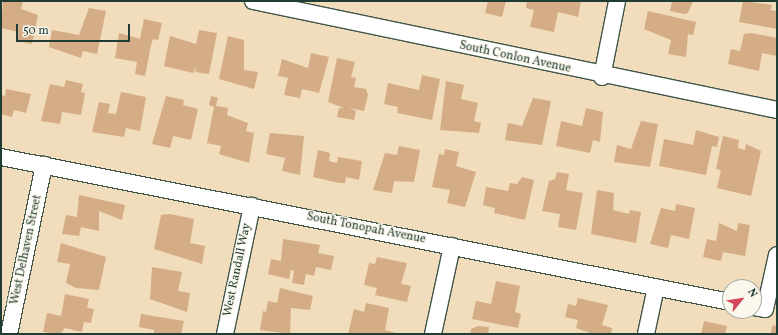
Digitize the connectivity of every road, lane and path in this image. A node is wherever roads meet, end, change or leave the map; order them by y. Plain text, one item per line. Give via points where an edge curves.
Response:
1 (253, 1) edge
2 (617, 1) edge
3 (602, 77) junction
4 (777, 110) edge
5 (1, 156) edge
6 (44, 165) junction
7 (252, 206) junction
8 (452, 246) junction
9 (777, 255) edge
10 (774, 279) edge
11 (656, 287) junction
12 (722, 300) edge
13 (762, 302) edge
14 (9, 334) edge
15 (225, 334) edge
16 (433, 334) edge
17 (646, 334) edge

1 - 3 street, South Conlon Avenue
2 - 3 street
3 - 4 street, South Conlon Avenue
5 - 6 street, South Tonopah Avenue
6 - 7 street, South Tonopah Avenue
6 - 14 street, West Delhaven Street
7 - 8 street, South Tonopah Avenue
7 - 15 street, West Randall Way
8 - 11 street, South Tonopah Avenue
8 - 16 street
9 - 10 street
10 - 13 street
11 - 12 street, South Tonopah Avenue
11 - 17 street

